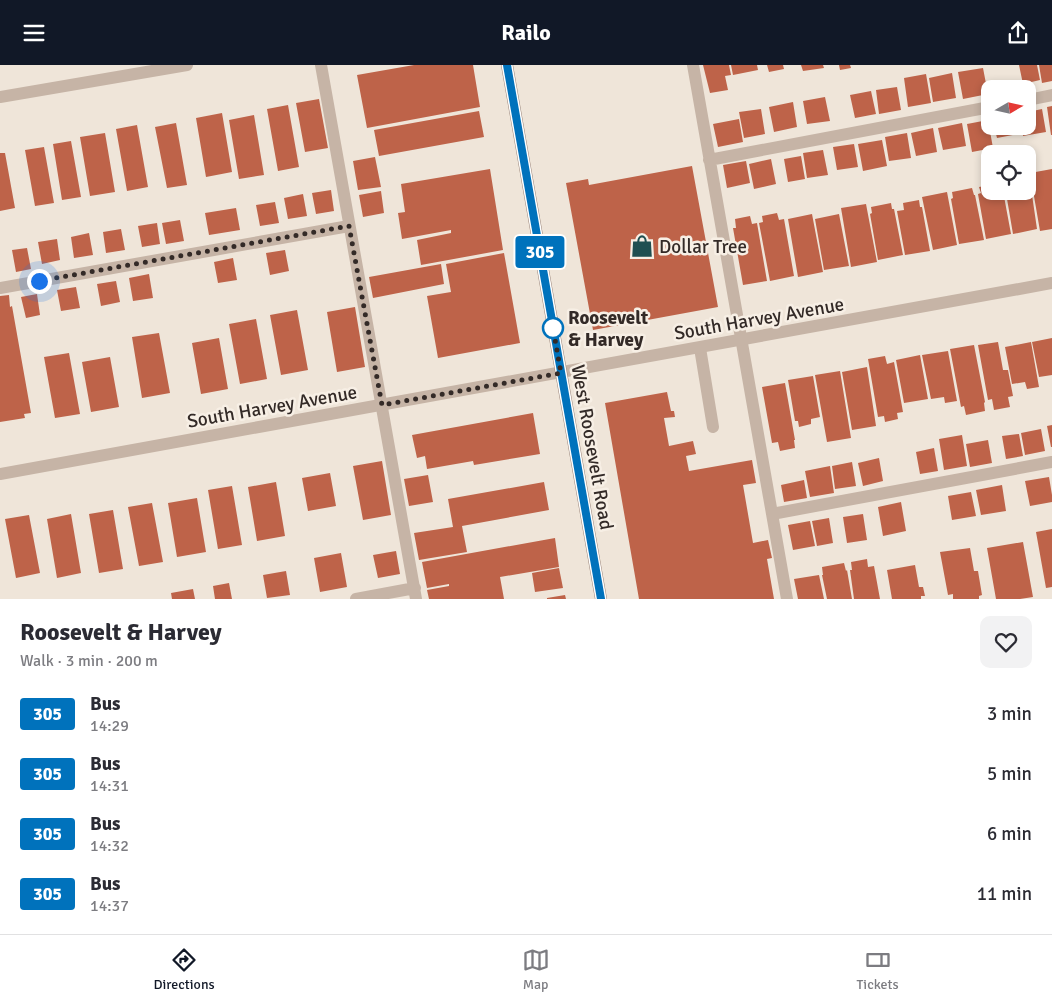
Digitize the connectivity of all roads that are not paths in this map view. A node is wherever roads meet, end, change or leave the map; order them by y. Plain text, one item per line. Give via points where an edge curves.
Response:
1 (187, 65) edge
2 (321, 65) edge
3 (507, 65) edge
4 (692, 65) edge
5 (1052, 95) edge
6 (0, 97) edge
7 (1036, 98) edge
8 (981, 109) edge
9 (709, 160) junction
10 (349, 226) junction
11 (1052, 283) edge
12 (0, 288) edge
13 (742, 340) junction
14 (700, 348) junction
15 (561, 373) junction
16 (382, 405) junction
17 (712, 427) dead end
18 (1052, 462) edge
19 (0, 474) edge
20 (772, 514) junction
21 (415, 594) edge
22 (356, 599) edge
23 (601, 599) edge
24 (787, 599) edge

1 - 6 street
2 - 10 street
3 - 15 main road, West Roosevelt Road
4 - 9 street
5 - 7 street
8 - 9 street
9 - 13 street
10 - 12 street
10 - 16 street
11 - 13 street, South Harvey Avenue
13 - 14 street, South Harvey Avenue
13 - 20 street
14 - 15 street, South Harvey Avenue
14 - 17 street
15 - 16 street, South Harvey Avenue
15 - 23 main road, West Roosevelt Road
16 - 19 street, South Harvey Avenue
16 - 21 street
18 - 20 street
20 - 24 street
21 - 22 street

